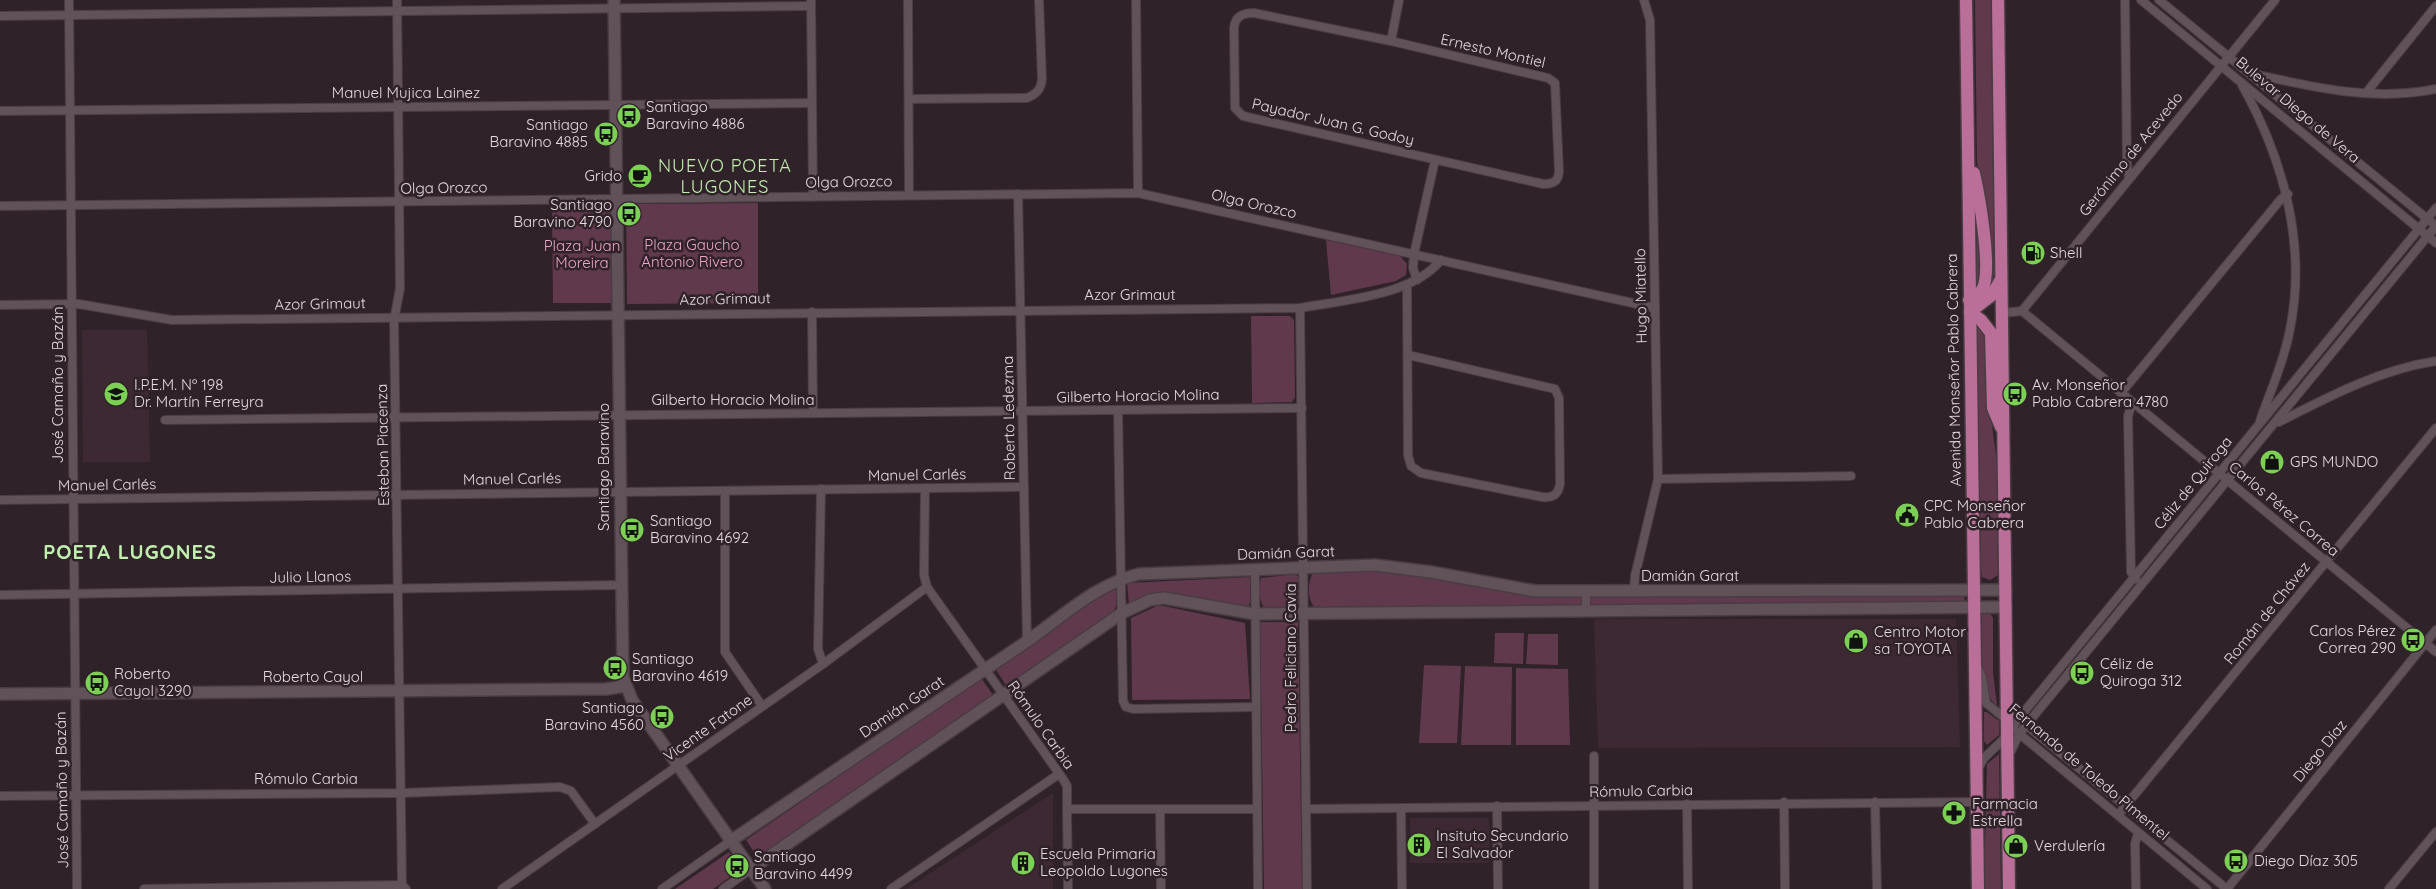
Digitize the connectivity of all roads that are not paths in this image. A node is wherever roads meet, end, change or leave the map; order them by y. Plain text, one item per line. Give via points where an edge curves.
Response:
1 (69, 0) edge
2 (397, 0) edge
3 (908, 0) edge
4 (1039, 0) edge
5 (1136, 0) edge
6 (1399, 0) edge
7 (1644, 0) edge
8 (1966, 0) edge
9 (1998, 0) edge
10 (2125, 0) edge
11 (2141, 0) edge
12 (2158, 0) edge
13 (2275, 0) edge
14 (811, 3) edge
15 (614, 4) edge
16 (2436, 6) edge
17 (397, 11) junction
18 (69, 15) junction
19 (0, 16) edge
20 (1391, 41) junction
21 (2229, 57) junction
22 (2222, 66) junction
23 (2248, 73) junction
24 (2240, 81) junction
25 (2436, 89) edge
26 (2366, 93) junction
27 (909, 99) junction
28 (812, 103) junction
29 (616, 106) junction
30 (397, 107) junction
31 (71, 110) junction
32 (0, 112) edge
33 (1435, 160) junction
34 (2129, 177) junction
35 (1138, 193) junction
36 (1018, 194) junction
37 (2288, 194) junction
38 (909, 195) junction
39 (812, 196) junction
40 (617, 199) junction
41 (398, 203) junction
42 (71, 205) junction
43 (0, 206) edge
44 (2436, 208) edge
45 (2428, 218) junction
46 (2436, 226) edge
47 (2419, 229) junction
48 (2428, 236) junction
49 (2436, 242) edge
50 (1414, 254) junction
51 (1441, 260) junction
52 (2001, 279) junction
53 (1417, 280) junction
54 (1407, 285) junction
55 (71, 304) junction
56 (0, 305) edge
57 (1969, 306) junction
58 (1300, 308) junction
59 (1655, 308) junction
60 (1020, 310) junction
61 (2022, 311) junction
62 (812, 312) junction
63 (2002, 313) junction
64 (617, 314) junction
65 (394, 316) junction
66 (1408, 355) junction
67 (2436, 361) edge
68 (2120, 393) junction
69 (2132, 403) junction
70 (1302, 408) junction
71 (1118, 410) junction
72 (1022, 411) junction
73 (813, 413) junction
74 (619, 415) junction
75 (396, 418) junction
76 (165, 420) dead end
77 (2275, 424) junction
78 (2258, 426) junction
79 (2436, 428) edge
80 (2004, 434) junction
81 (2218, 473) junction
82 (1851, 476) dead end
83 (1658, 479) junction
84 (2228, 481) junction
85 (1024, 487) junction
86 (925, 488) junction
87 (821, 490) junction
88 (725, 491) junction
89 (620, 492) junction
90 (398, 495) junction
91 (72, 499) junction
92 (0, 500) edge
93 (2326, 562) junction
94 (1304, 567) junction
95 (1255, 569) junction
96 (2133, 577) junction
97 (1122, 578) junction
98 (2141, 584) junction
99 (620, 585) junction
100 (927, 586) junction
101 (399, 590) junction
102 (1973, 590) junction
103 (2006, 590) junction
104 (1634, 591) junction
105 (1586, 592) junction
106 (73, 594) junction
107 (0, 595) edge
108 (1973, 608) junction
109 (2006, 608) junction
110 (1586, 611) junction
111 (1122, 613) junction
112 (1255, 614) junction
113 (1305, 614) junction
114 (2436, 630) edge
115 (1027, 641) junction
116 (2425, 643) junction
117 (2436, 652) edge
118 (1975, 662) junction
119 (822, 664) junction
120 (985, 668) junction
121 (625, 686) junction
122 (400, 692) junction
123 (75, 693) junction
124 (0, 694) edge
125 (1004, 695) junction
126 (762, 706) junction
127 (1256, 707) junction
128 (2026, 725) junction
129 (2013, 727) junction
130 (1594, 756) dead end
131 (679, 766) junction
132 (1059, 774) junction
133 (1976, 776) junction
134 (401, 793) junction
135 (76, 795) junction
136 (0, 796) edge
137 (1784, 802) junction
138 (1875, 802) junction
139 (1977, 802) junction
140 (1687, 804) junction
141 (1594, 805) junction
142 (1497, 806) junction
143 (2126, 806) junction
144 (1401, 808) junction
145 (1067, 809) junction
146 (1257, 809) junction
147 (1306, 809) junction
148 (1160, 810) junction
149 (2118, 815) junction
150 (595, 824) junction
151 (2436, 832) edge
152 (2138, 833) junction
153 (732, 840) junction
154 (751, 869) junction
155 (404, 887) edge
156 (77, 889) edge
157 (144, 889) edge
158 (202, 889) edge
159 (502, 889) edge
160 (662, 889) edge
161 (722, 889) edge
162 (765, 889) edge
163 (891, 889) edge
164 (1068, 889) edge
165 (1161, 889) edge
166 (1258, 889) edge
167 (1307, 889) edge
168 (1402, 889) edge
169 (1498, 889) edge
170 (1594, 889) edge
171 (1688, 889) edge
172 (1785, 889) edge
173 (1876, 889) edge
174 (1978, 889) edge
175 (2009, 889) edge
176 (2136, 889) edge
177 (2207, 889) edge
178 (2227, 889) edge
179 (2389, 889) edge

1 - 18 street, José Camaño y Bazán
2 - 17 street, Esteban Piacenza
3 - 27 street
4 - 27 street via 1042,79 1033,96
5 - 35 street
6 - 20 street
7 - 59 street, Hugo Miatello via 1650,20
8 - 57 main road via 1968,151 1980,198 1986,276 1981,292
9 - 52 main road
10 - 34 street
11 - 22 street, Bulevar Diego de Vera
12 - 21 street, Bulevar Diego de Vera
13 - 21 street, Gerónimo de Acevedo
14 - 15 street
14 - 28 street
15 - 17 street
15 - 29 main road, Santiago Baravino
16 - 26 street
17 - 18 street
17 - 30 street, Esteban Piacenza
18 - 19 street
18 - 31 street, José Camaño y Bazán
20 - 33 street, Ernesto Montiel via 1548,78 1555,83 1560,172 1552,184
20 - 33 street, Payador Juan G. Godoy via 1254,13 1241,15 1234,23 1235,108 1243,116
21 - 22 street, Gerónimo de Acevedo
21 - 23 street, Bulevar Diego de Vera
22 - 24 street, Bulevar Diego de Vera
22 - 34 street, Gerónimo de Acevedo
23 - 26 street via 2327,90
23 - 45 street, Bulevar Diego de Vera
24 - 37 street via 2254,106
24 - 47 street, Bulevar Diego de Vera
25 - 26 street via 2393,94
27 - 38 street
28 - 29 street, Manuel Mujica Lainez
28 - 39 street
29 - 30 street, Manuel Mujica Lainez
29 - 40 main road, Santiago Baravino
30 - 31 street, Manuel Mujica Lainez
30 - 41 street, Esteban Piacenza
31 - 32 street, Manuel Mujica Lainez
31 - 42 street, José Camaño y Bazán
33 - 50 street
34 - 61 street, Gerónimo de Acevedo
35 - 36 street, Olga Orozco
35 - 50 street, Olga Orozco
36 - 38 street, Olga Orozco
36 - 60 street, Roberto Ledezma
37 - 68 street via 2280,199
37 - 78 street via 2294,254 2292,319 2285,350
38 - 39 street, Olga Orozco
39 - 40 street, Olga Orozco
40 - 41 street, Olga Orozco
40 - 64 main road, Santiago Baravino
41 - 42 street, Olga Orozco
41 - 65 street, Esteban Piacenza via 400,288
42 - 43 street, Olga Orozco
42 - 55 street, José Camaño y Bazán
44 - 45 street, Céliz de Quiroga
45 - 46 street, Bulevar Diego de Vera
45 - 47 street, Céliz de Quiroga
46 - 48 street, Céliz de Quiroga
47 - 48 street, Bulevar Diego de Vera
47 - 78 street, Céliz de Quiroga
48 - 49 street, Bulevar Diego de Vera
48 - 77 street, Céliz de Quiroga
50 - 51 street, Olga Orozco
50 - 53 street
51 - 53 street, Azor Grimaut
51 - 59 street, Olga Orozco
52 - 57 main road via 1992,295
52 - 63 main road
53 - 54 street, Azor Grimaut
54 - 58 street, Azor Grimaut
54 - 66 street
55 - 56 street, Azor Grimaut
55 - 65 street, Azor Grimaut via 172,320
55 - 91 street, José Camaño y Bazán
57 - 80 main road via 1991,333 1993,408
57 - 102 main road, Avenida Monseñor Pablo Cabrera
58 - 60 street, Azor Grimaut
58 - 70 street, Pedro Feliciano Cavia
59 - 83 street, Hugo Miatello
60 - 62 street, Azor Grimaut
60 - 72 street, Roberto Ledezma
61 - 63 street
61 - 68 street, Carlos Pérez Correa
62 - 64 street, Azor Grimaut
62 - 73 street
63 - 80 main road
64 - 65 street, Azor Grimaut
64 - 74 main road, Santiago Baravino
65 - 75 street, Esteban Piacenza
66 - 66 street via 1408,454 1415,470 1542,497 1553,497 1557,493 1560,484 1559,398 1555,389
67 - 77 street via 2374,376
68 - 69 street, Carlos Pérez Correa
69 - 81 street, Carlos Pérez Correa
69 - 96 street via 2128,416
70 - 71 street, Gilberto Horacio Molina
70 - 94 street, Pedro Feliciano Cavia
71 - 72 street, Gilberto Horacio Molina
71 - 97 street
72 - 73 street, Gilberto Horacio Molina
72 - 85 street, Roberto Ledezma
73 - 74 street, Gilberto Horacio Molina
74 - 75 street, Gilberto Horacio Molina
74 - 89 main road, Santiago Baravino
75 - 76 street, Gilberto Horacio Molina
75 - 90 street, Esteban Piacenza
77 - 84 street, Céliz de Quiroga
78 - 81 street, Céliz de Quiroga
79 - 93 street, Román de Chávez
80 - 103 main road
81 - 84 street, Carlos Pérez Correa
81 - 96 street, Céliz de Quiroga
82 - 83 street
83 - 104 street, Hugo Miatello via 1634,576
84 - 93 street, Carlos Pérez Correa
84 - 98 street, Céliz de Quiroga
85 - 86 street, Manuel Carlés
85 - 115 street, Roberto Ledezma
86 - 87 street, Manuel Carlés
86 - 100 street, Rómulo Carbia via 924,575
87 - 88 street, Manuel Carlés
87 - 119 street via 818,649
88 - 89 street, Manuel Carlés
88 - 126 street via 725,652
89 - 90 street, Manuel Carlés
89 - 99 main road, Santiago Baravino
90 - 91 street, Manuel Carlés
90 - 101 street, Esteban Piacenza
91 - 92 street, Manuel Carlés
91 - 106 street, José Camaño y Bazán
93 - 116 street, Carlos Pérez Correa
93 - 143 street, Román de Chávez
94 - 95 main road, Damián Garat
94 - 105 main road, Damián Garat via 1389,566 1522,590
94 - 113 street, Pedro Feliciano Cavia
95 - 97 main road, Damián Garat via 1139,574
95 - 112 street
96 - 98 street
96 - 129 street, Céliz de Quiroga
97 - 111 street
97 - 115 main road, Damián Garat via 1104,586
98 - 128 street, Céliz de Quiroga
99 - 101 street, Julio Llanos
99 - 121 main road, Santiago Baravino
100 - 119 street, Vicente Fatone
100 - 120 street, Rómulo Carbia
101 - 106 street, Julio Llanos
101 - 122 street, Esteban Piacenza
102 - 103 main road, Damián Garat
102 - 104 main road, Damián Garat
102 - 108 main road, Avenida Monseñor Pablo Cabrera
103 - 109 main road
104 - 105 main road, Damián Garat
105 - 110 street
106 - 107 street, Julio Llanos
106 - 123 street, José Camaño y Bazán
108 - 109 main road
108 - 110 main road
108 - 118 main road, Avenida Monseñor Pablo Cabrera
109 - 129 main road via 2006,701
110 - 113 main road
111 - 112 main road via 1150,600 1164,598
111 - 125 main road
111 - 127 street via 1123,701 1126,707
112 - 113 main road
112 - 127 street
113 - 147 street, Pedro Feliciano Cavia
114 - 116 street, Diego Díaz
115 - 120 main road, Damián Garat
116 - 117 street, Carlos Pérez Correa
116 - 178 street, Diego Díaz
118 - 129 street, Fernando de Toledo Pimentel via 1982,677 1986,703
118 - 133 main road, Avenida Monseñor Pablo Cabrera
119 - 126 street, Vicente Fatone
120 - 125 street, Rómulo Carbia
120 - 153 main road, Damián Garat
121 - 122 main road, Roberto Cayol
121 - 131 main road, Santiago Baravino
122 - 123 main road, Roberto Cayol
122 - 134 street, Esteban Piacenza
123 - 124 main road, Roberto Cayol
123 - 135 street, José Camaño y Bazán
125 - 132 street, Rómulo Carbia
125 - 154 main road
126 - 131 street, Vicente Fatone
127 - 146 street
128 - 129 street, Fernando de Toledo Pimentel
128 - 129 street, Céliz de Quiroga
128 - 143 street, Fernando de Toledo Pimentel
129 - 133 street, Céliz de Quiroga via 1984,758
129 - 149 street, Fernando de Toledo Pimentel
129 - 175 main road via 2007,758
130 - 141 street
131 - 150 street, Vicente Fatone
131 - 153 main road, Santiago Baravino
132 - 145 street, Rómulo Carbia via 1067,786
132 - 163 street
133 - 139 main road, Avenida Monseñor Pablo Cabrera
134 - 135 street, Rómulo Carbia
134 - 150 street, Rómulo Carbia via 560,788 571,791
134 - 155 street, Esteban Piacenza
135 - 136 street, Rómulo Carbia
135 - 156 street, José Camaño y Bazán
137 - 138 street, Rómulo Carbia
137 - 140 street, Rómulo Carbia
137 - 172 street
138 - 139 street, Rómulo Carbia
138 - 173 street
139 - 174 main road, Avenida Monseñor Pablo Cabrera
140 - 141 street, Rómulo Carbia
140 - 171 street
141 - 142 street, Rómulo Carbia
141 - 170 street
142 - 144 street, Rómulo Carbia
142 - 169 street
143 - 149 street, Román de Chávez
143 - 178 street, Fernando de Toledo Pimentel
144 - 147 street, Rómulo Carbia
144 - 168 street
145 - 148 street
145 - 164 street, Rómulo Carbia
146 - 148 street
146 - 166 street
147 - 167 street, Pedro Feliciano Cavia
148 - 165 street
149 - 152 street, Fernando de Toledo Pimentel
150 - 159 street, Vicente Fatone
151 - 179 street
152 - 176 street via 2135,844
152 - 177 street, Fernando de Toledo Pimentel
153 - 154 main road, Santiago Baravino
153 - 160 street, Damián Garat
154 - 161 street
154 - 162 main road, Santiago Baravino
155 - 158 street
157 - 158 street

